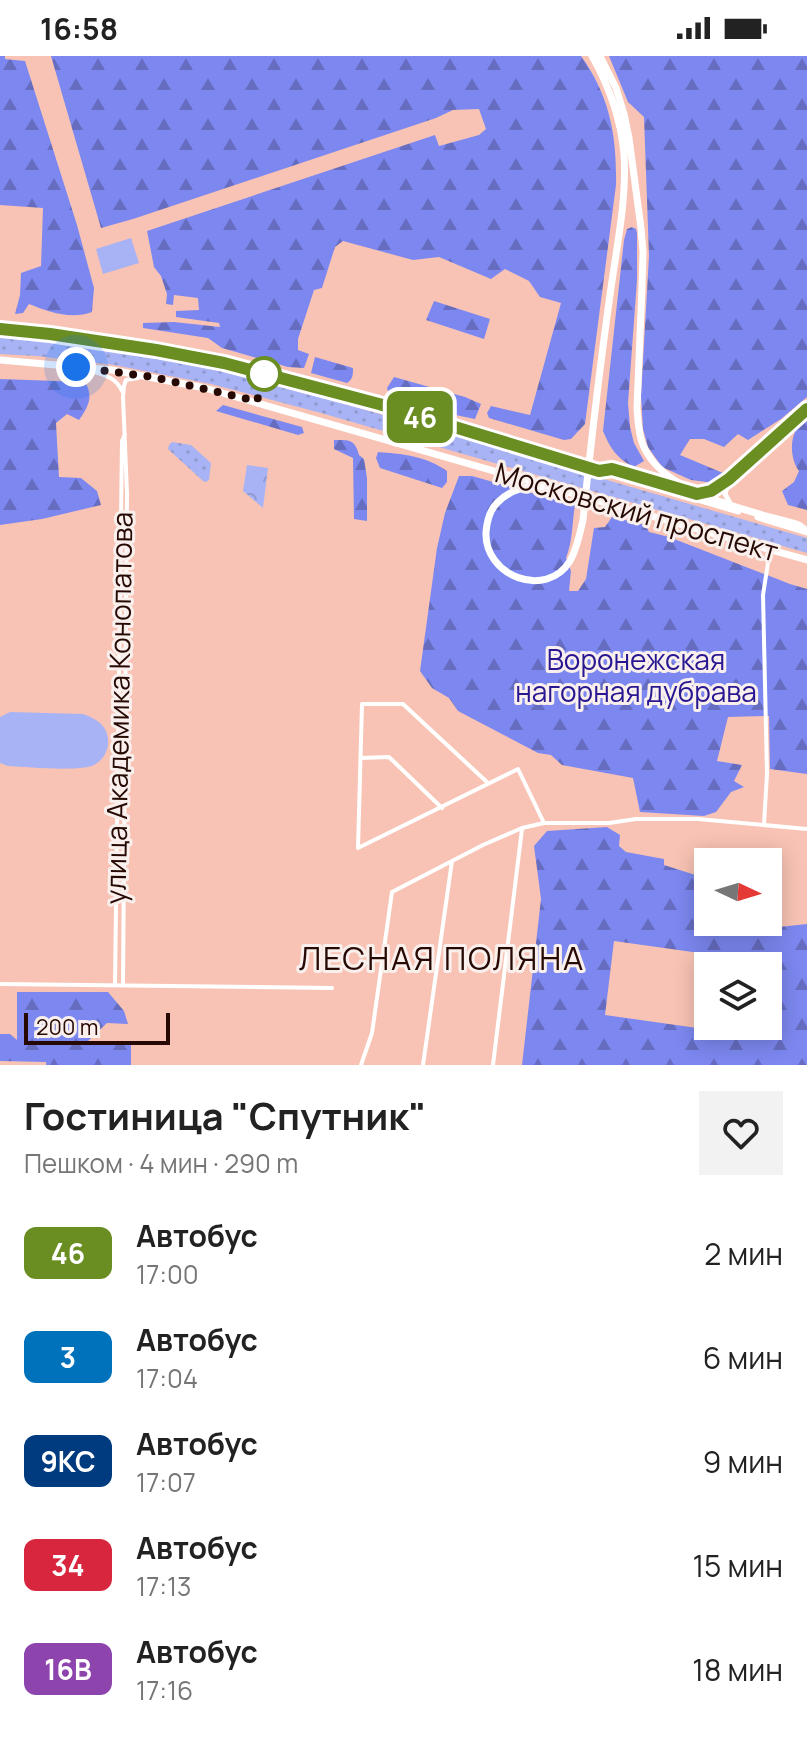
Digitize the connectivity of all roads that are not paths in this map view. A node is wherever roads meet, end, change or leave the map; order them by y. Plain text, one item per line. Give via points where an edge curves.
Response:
1 (592, 56) edge
2 (600, 56) edge
3 (641, 228) junction
4 (619, 229) junction
5 (0, 329) edge
6 (0, 360) edge
7 (76, 367) junction
8 (153, 377) junction
9 (123, 397) junction
10 (807, 409) edge
11 (126, 432) junction
12 (599, 471) junction
13 (729, 479) junction
14 (549, 487) junction
15 (697, 494) junction
16 (730, 504) junction
17 (807, 531) edge
18 (770, 550) junction
19 (807, 560) edge
20 (361, 758) junction
21 (488, 783) junction
22 (442, 808) junction
23 (544, 823) junction
24 (764, 824) junction
25 (522, 828) junction
26 (807, 829) edge
27 (452, 861) junction
28 (0, 984) edge
29 (115, 984) junction
30 (123, 984) junction
31 (332, 988) dead end
32 (361, 1065) edge
33 (423, 1065) edge
34 (493, 1065) edge

1 - 4 main road via 613,103 622,141
2 - 3 main road via 624,114
3 - 4 main road via 630,216
3 - 15 main road via 640,436 663,473
4 - 14 main road via 583,520 573,555 559,573 543,580 513,576 491,554 486,538 490,512 515,490
5 - 12 main road, Московский проспект via 224,363
6 - 7 main road, Московский проспект
7 - 8 main road, Московский проспект
7 - 9 street via 110,376
8 - 9 street via 126,380
8 - 14 main road, Московский проспект via 257,401
9 - 11 street, улица Академика Конопатова
10 - 13 street
11 - 29 street, улица Академика Конопатова via 120,497
11 - 30 street, улица Академика Конопатова
12 - 15 street via 612,469
12 - 17 main road, Московский проспект
13 - 15 street
13 - 16 street via 725,494
14 - 18 main road, Московский проспект
15 - 16 main road
16 - 17 main road
18 - 19 main road, Московский проспект
18 - 24 street via 763,595
20 - 21 street via 362,704 403,704
20 - 22 street via 389,757
20 - 22 street via 358,848
21 - 22 street
21 - 23 street via 518,769
23 - 24 street via 661,819
23 - 25 street
24 - 26 street
25 - 27 street
25 - 34 street
27 - 32 street via 392,892 372,1033
27 - 33 street
28 - 29 street
29 - 30 street
30 - 31 street

